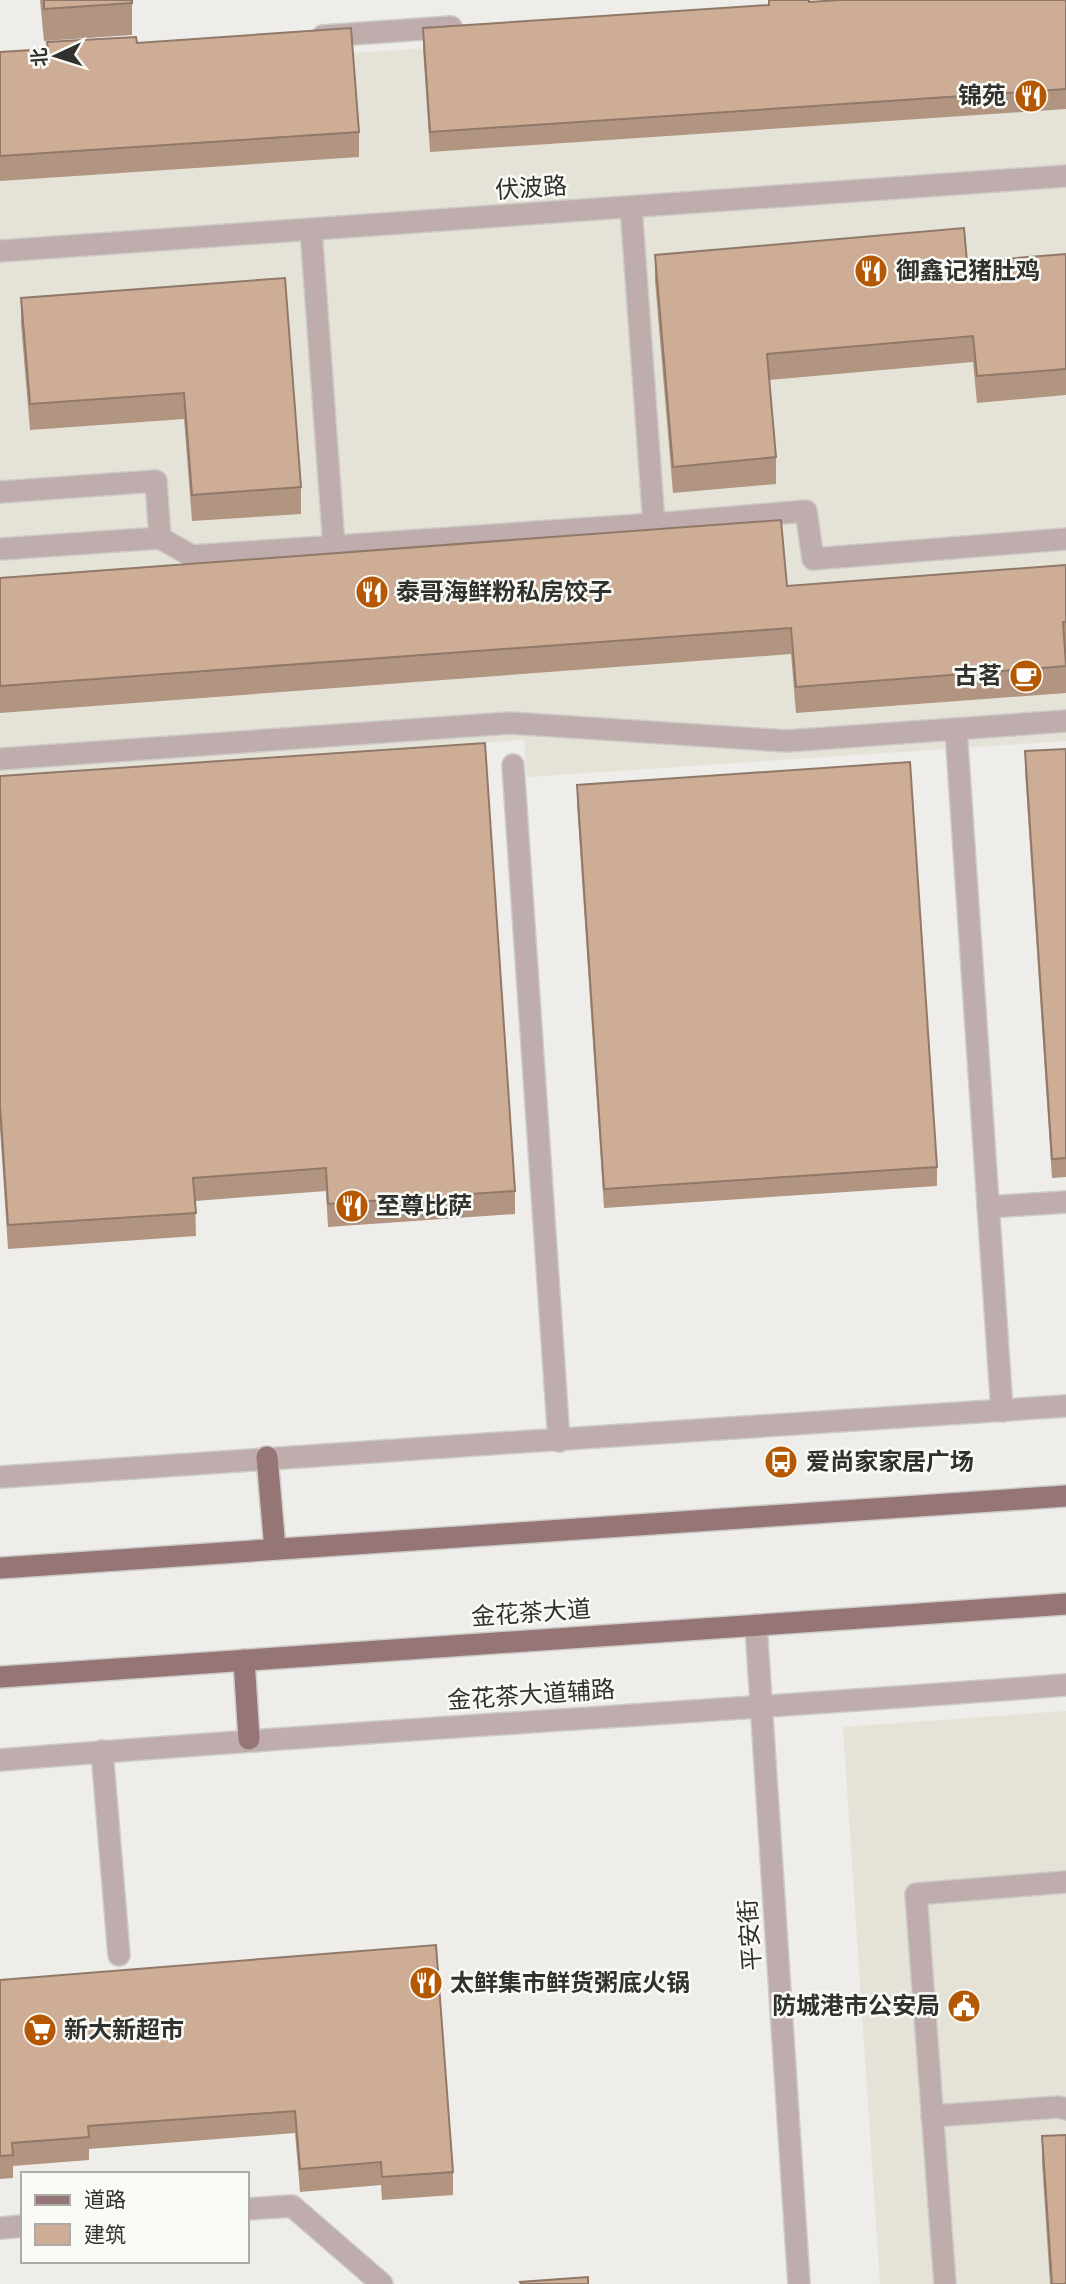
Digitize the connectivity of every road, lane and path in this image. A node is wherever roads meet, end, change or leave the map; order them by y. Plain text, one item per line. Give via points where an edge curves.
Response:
1 (471, 26) edge
2 (304, 37) edge
3 (1066, 176) edge
4 (631, 207) junction
5 (311, 230) junction
6 (0, 251) edge
7 (0, 492) edge
8 (654, 524) junction
9 (160, 538) junction
10 (1066, 540) edge
11 (334, 546) junction
12 (0, 549) edge
13 (1066, 721) edge
14 (956, 729) junction
15 (0, 760) edge
16 (513, 765) dead end
17 (1066, 1202) edge
18 (988, 1207) junction
19 (1066, 1406) edge
20 (1002, 1411) junction
21 (559, 1441) junction
22 (267, 1457) junction
23 (0, 1477) edge
24 (1066, 1496) edge
25 (275, 1549) junction
26 (0, 1568) edge
27 (1066, 1604) edge
28 (756, 1625) junction
29 (244, 1660) junction
30 (0, 1677) edge
31 (1066, 1685) edge
32 (762, 1708) junction
33 (249, 1739) junction
34 (102, 1751) junction
35 (0, 1760) edge
36 (1066, 1882) edge
37 (119, 1955) dead end
38 (1066, 2109) edge
39 (932, 2116) junction
40 (248, 2209) edge
41 (21, 2226) edge
42 (0, 2228) edge
43 (382, 2284) edge
44 (799, 2284) edge
45 (945, 2284) edge

1 - 2 street
3 - 4 street, 伏波路
4 - 5 street, 伏波路
4 - 8 street
5 - 6 street, 伏波路
5 - 11 street
7 - 9 street via 156,481
8 - 10 street via 806,511 813,559
8 - 11 street
9 - 11 street via 192,556
9 - 12 street
13 - 14 street
14 - 15 street via 787,741 510,723
14 - 18 street
16 - 21 street
17 - 18 street
18 - 20 street
19 - 20 street
20 - 21 street
21 - 22 street
22 - 23 street
22 - 25 main road
24 - 25 main road
25 - 26 main road
27 - 28 main road, 金花茶大道
28 - 29 main road, 金花茶大道
28 - 32 street, 平安街
29 - 30 main road, 金花茶大道
29 - 33 main road
31 - 32 street, 金花茶大道辅路
32 - 33 street, 金花茶大道辅路
32 - 44 street, 平安街
33 - 34 street, 金花茶大道辅路
34 - 35 street, 金花茶大道辅路
34 - 37 street
36 - 39 street via 916,1894
38 - 39 street
39 - 45 street
40 - 43 street via 292,2206
41 - 42 street

